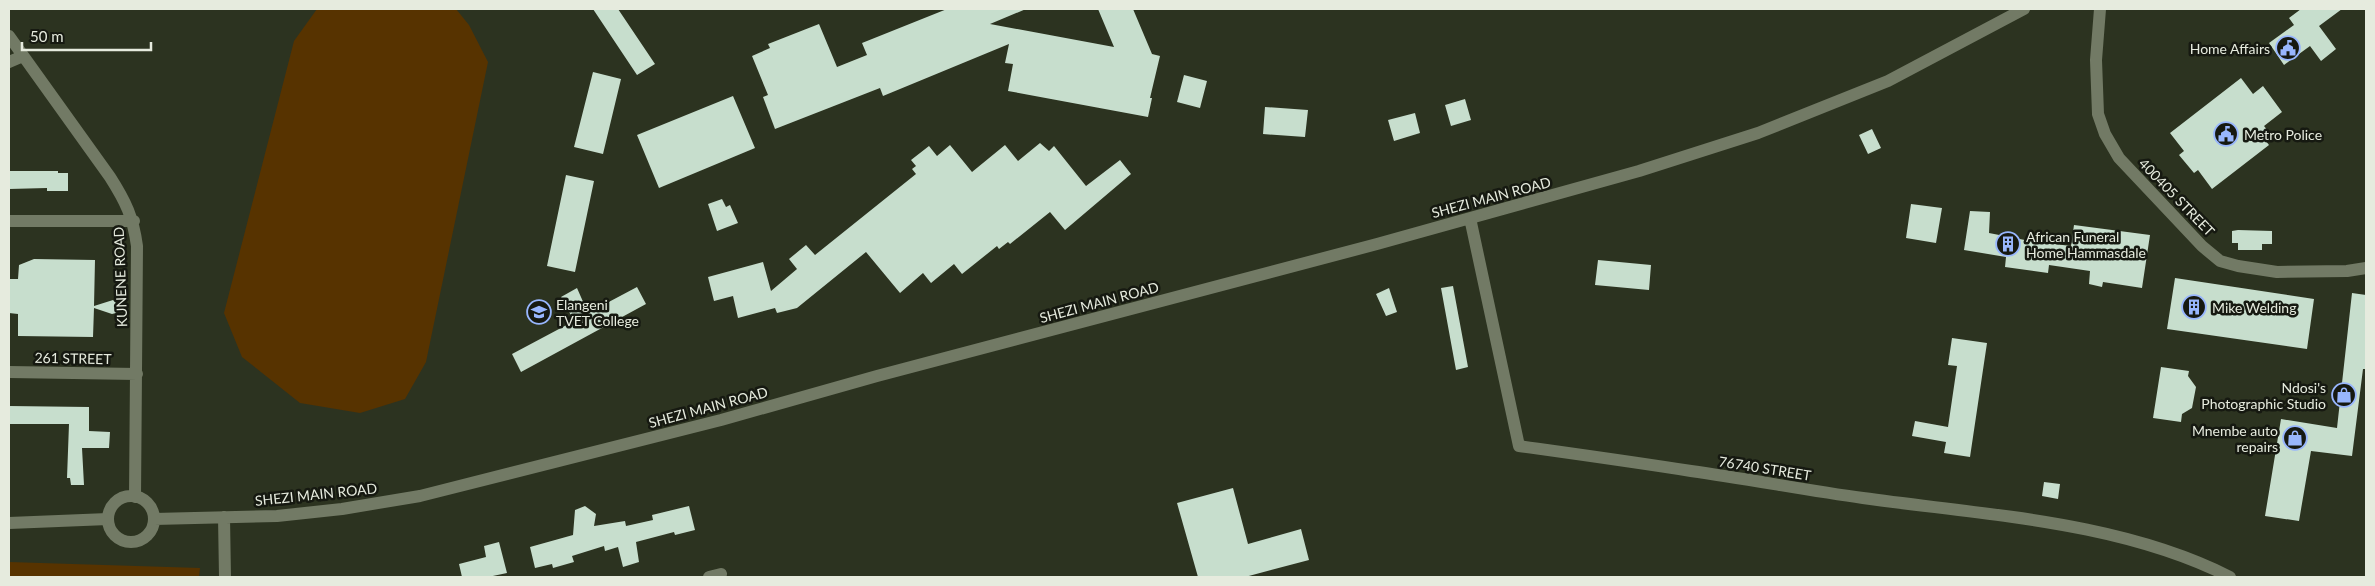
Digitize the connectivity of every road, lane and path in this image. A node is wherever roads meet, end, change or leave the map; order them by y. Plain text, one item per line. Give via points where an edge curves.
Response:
1 (2024, 9) edge
2 (2100, 9) edge
3 (9, 36) edge
4 (23, 56) junction
5 (9, 62) edge
6 (1470, 218) junction
7 (9, 221) edge
8 (134, 221) junction
9 (2366, 268) edge
10 (9, 372) edge
11 (137, 374) junction
12 (135, 497) junction
13 (224, 517) junction
14 (108, 519) junction
15 (154, 519) junction
16 (9, 523) edge
17 (225, 577) edge
18 (2230, 577) edge

1 - 6 street, SHEZI MAIN ROAD via 1888,81 1758,134
2 - 9 street, 400405 STREET via 2096,40 2098,114 2105,134 2119,158 2202,246 2220,260 2277,272
3 - 4 street, KUNENE ROAD
4 - 5 street
4 - 8 street, KUNENE ROAD via 122,194
6 - 13 street, SHEZI MAIN ROAD via 721,420 420,496 277,516
6 - 18 street, 76740 STREET via 1519,446 1844,496 2024,519 2112,535 2165,549
7 - 8 street
8 - 11 street, KUNENE ROAD via 137,246
10 - 11 street, 261 STREET
11 - 12 street, KUNENE ROAD
12 - 14 street via 120,499 109,511
12 - 15 street via 148,504
13 - 15 street, SHEZI MAIN ROAD
13 - 17 street
14 - 15 street via 109,527 119,539 135,542 148,534
14 - 16 street

